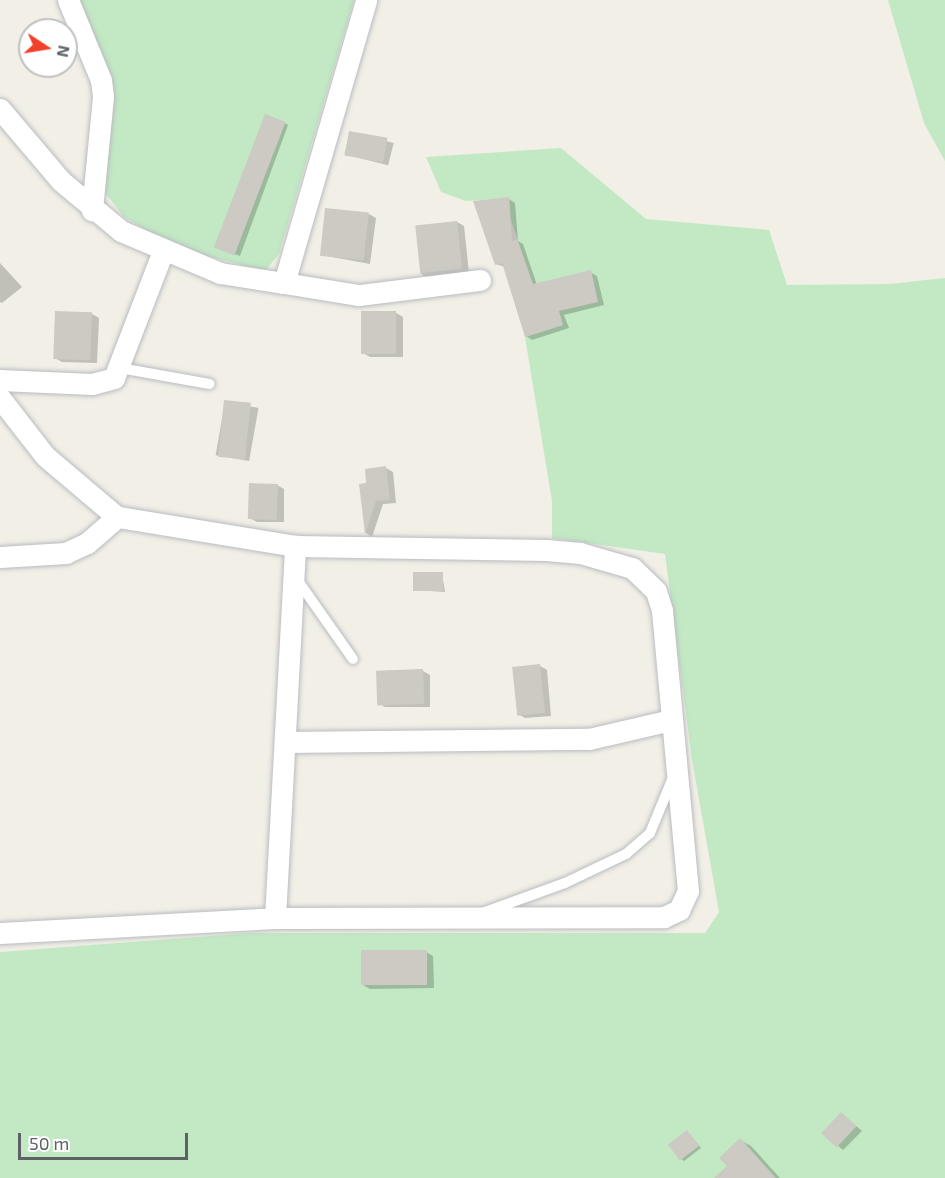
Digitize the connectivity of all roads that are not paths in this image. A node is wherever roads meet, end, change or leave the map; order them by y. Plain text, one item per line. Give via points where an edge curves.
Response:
1 (68, 0) edge
2 (366, 0) edge
3 (0, 109) edge
4 (92, 210) junction
5 (163, 251) junction
6 (480, 280) dead end
7 (284, 283) junction
8 (120, 368) junction
9 (0, 380) edge
10 (210, 384) dead end
11 (0, 398) edge
12 (117, 517) junction
13 (295, 546) junction
14 (0, 557) edge
15 (293, 574) junction
16 (353, 659) dead end
17 (671, 720) junction
18 (285, 742) junction
19 (676, 766) junction
20 (473, 916) junction
21 (275, 918) junction
22 (0, 933) edge

1 - 4 street via 101,80 103,97
2 - 7 street
3 - 4 street via 35,153
4 - 5 street via 121,231
5 - 7 street via 220,273
5 - 8 street
6 - 7 street via 358,295
8 - 9 street via 114,378 92,384
8 - 10 lane
11 - 12 street via 45,456
12 - 13 street
12 - 14 street via 87,543 66,553
13 - 15 street
13 - 17 street via 546,550 580,553 632,568 656,591 662,610
15 - 16 lane
15 - 18 street
17 - 18 street via 589,739
17 - 19 street
18 - 21 street
19 - 20 lane via 658,820 641,843 565,883
19 - 20 street via 688,881 685,901 679,910 664,917
20 - 21 street
21 - 22 street

